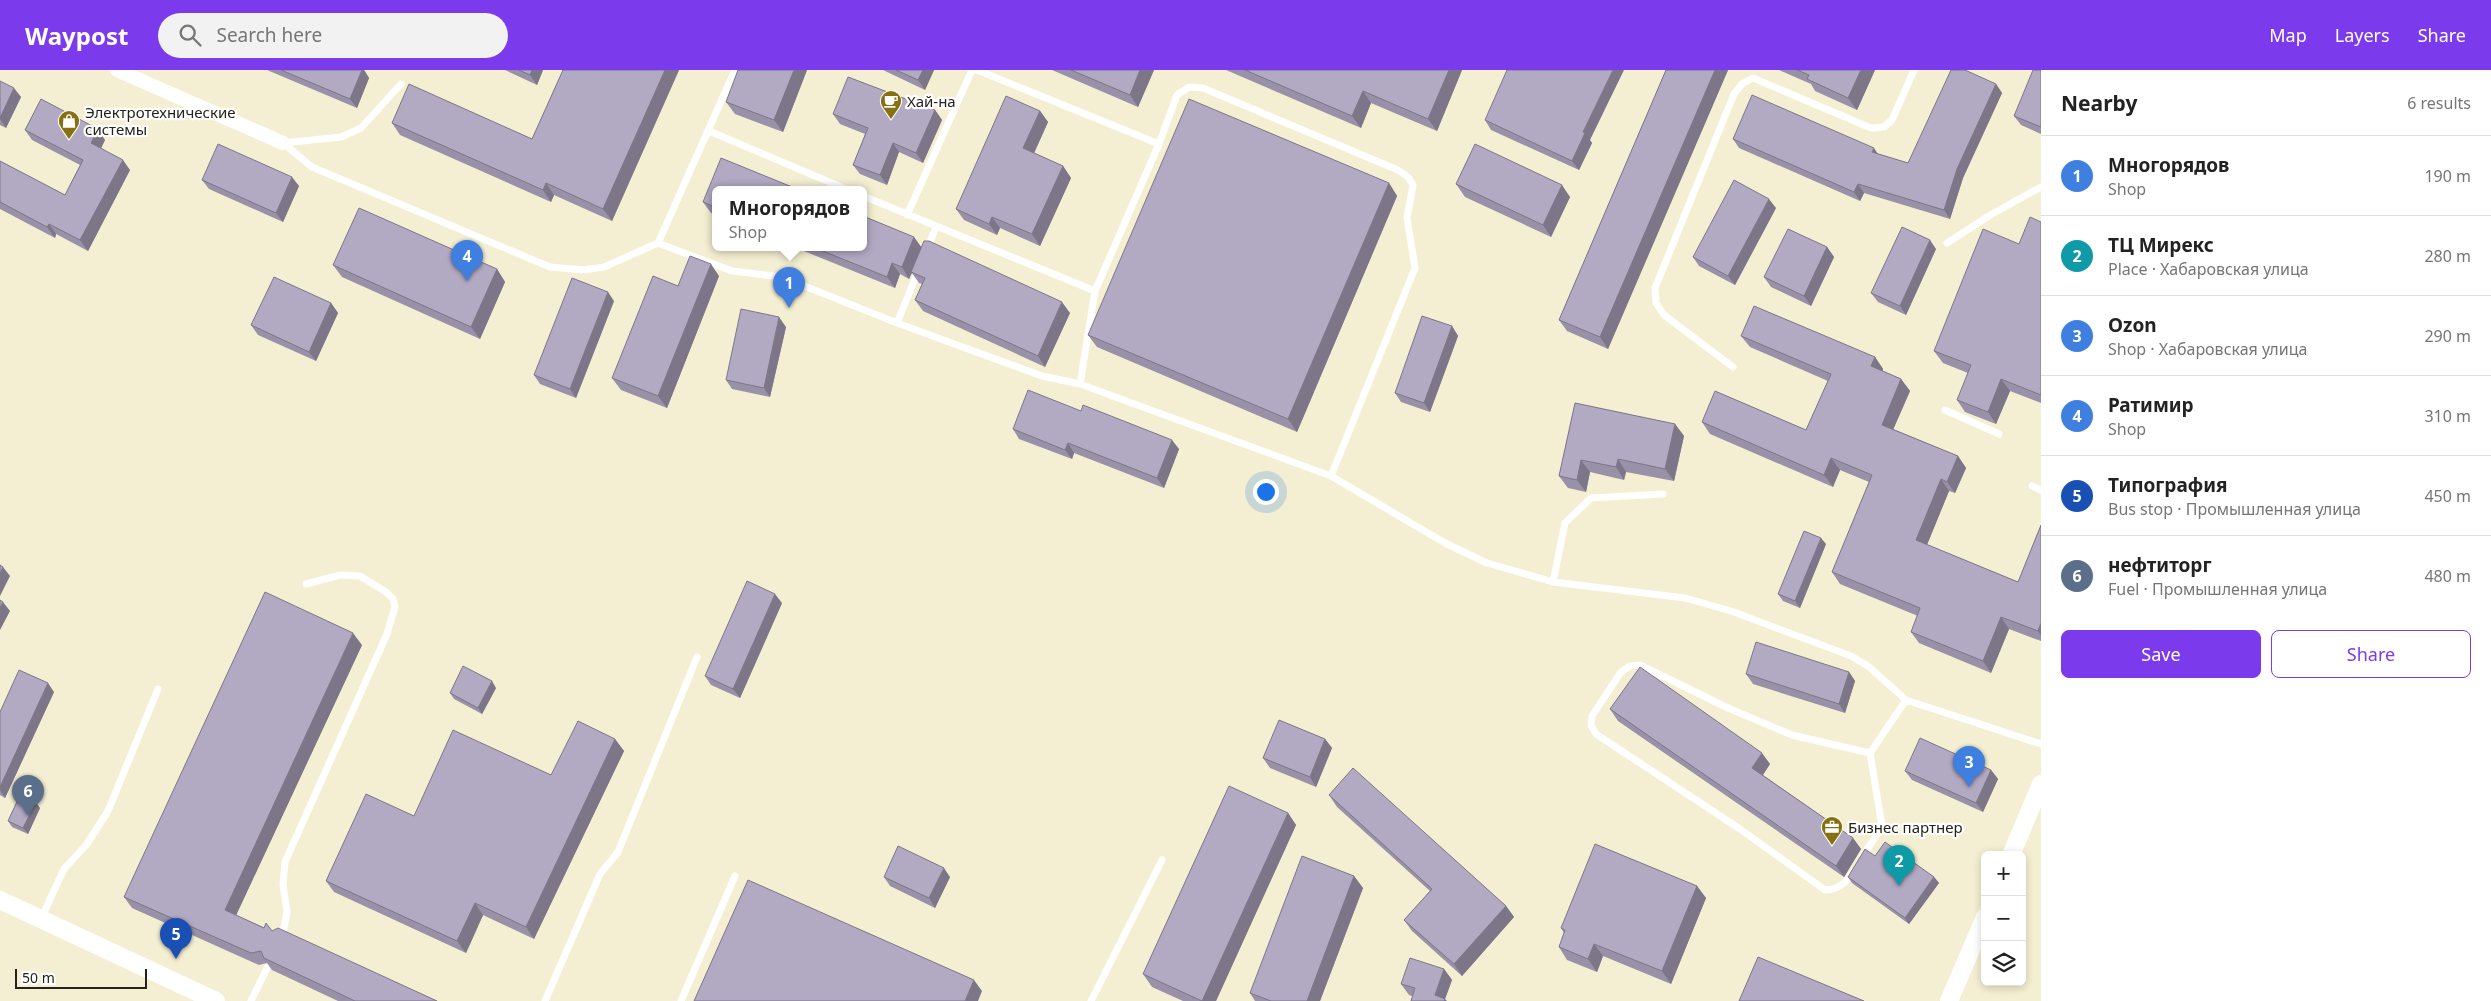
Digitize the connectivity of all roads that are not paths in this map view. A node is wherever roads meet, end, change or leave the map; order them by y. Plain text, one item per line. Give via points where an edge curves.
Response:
1 (117, 70) edge
2 (736, 70) edge
3 (972, 70) edge
4 (976, 70) edge
5 (1914, 70) edge
6 (401, 84) dead end
7 (709, 131) junction
8 (284, 143) junction
9 (1159, 144) junction
10 (839, 186) edge
11 (2041, 187) edge
12 (867, 198) edge
13 (907, 215) junction
14 (936, 227) junction
15 (658, 243) junction
16 (1947, 244) dead end
17 (1095, 291) junction
18 (898, 323) junction
19 (1733, 367) dead end
20 (1080, 384) junction
21 (1945, 410) dead end
22 (1999, 434) dead end
23 (1332, 476) junction
24 (2032, 486) dead end
25 (2041, 490) edge
26 (1663, 494) dead end
27 (1553, 582) junction
28 (306, 584) dead end
29 (697, 657) dead end
30 (158, 689) dead end
31 (1906, 700) junction
32 (2041, 744) edge
33 (1870, 753) junction
34 (2041, 784) edge
35 (2013, 851) edge
36 (1162, 860) dead end
37 (735, 876) dead end
38 (0, 900) edge
39 (40, 919) junction
40 (1981, 926) edge
41 (282, 938) edge
42 (267, 968) edge
43 (216, 1001) edge
44 (251, 1001) edge
45 (545, 1001) edge
46 (681, 1001) edge
47 (1091, 1001) edge
48 (1949, 1001) edge

1 - 8 street
2 - 7 lane
3 - 13 lane
4 - 9 lane
5 - 19 lane via 1892,120 1884,127 1871,128 1753,78 1734,94 1655,288 1656,303 1664,315
6 - 8 lane via 361,128 341,137
7 - 10 lane
7 - 15 lane
8 - 15 lane via 312,167 550,267 584,270 604,267
9 - 17 lane
9 - 23 lane via 1177,95 1189,87 1203,88 1398,170 1408,176 1413,185 1407,218 1415,268
11 - 16 lane
12 - 13 lane
13 - 14 lane
14 - 17 lane
14 - 18 lane
15 - 18 lane via 732,271 782,278
17 - 20 lane
18 - 20 lane via 1042,376
20 - 23 lane
21 - 22 lane
23 - 27 lane via 1486,563
24 - 25 lane
26 - 27 lane via 1591,498 1565,523
27 - 31 lane via 1685,598 1730,610 1851,656 1868,666
28 - 41 lane via 340,575 360,576 386,592 393,599 394,608 387,634 285,862 282,879 287,912
29 - 45 lane via 618,852 600,874
30 - 39 lane via 108,811 87,844 64,869
31 - 32 lane
31 - 33 lane
33 - 33 lane via 1792,735 1640,665 1630,666 1621,672 1592,716 1591,725 1596,734 1740,829 1824,890 1846,883 1882,826
34 - 35 street
36 - 47 lane
37 - 46 lane
38 - 39 street
39 - 43 street
40 - 48 street
42 - 44 lane

